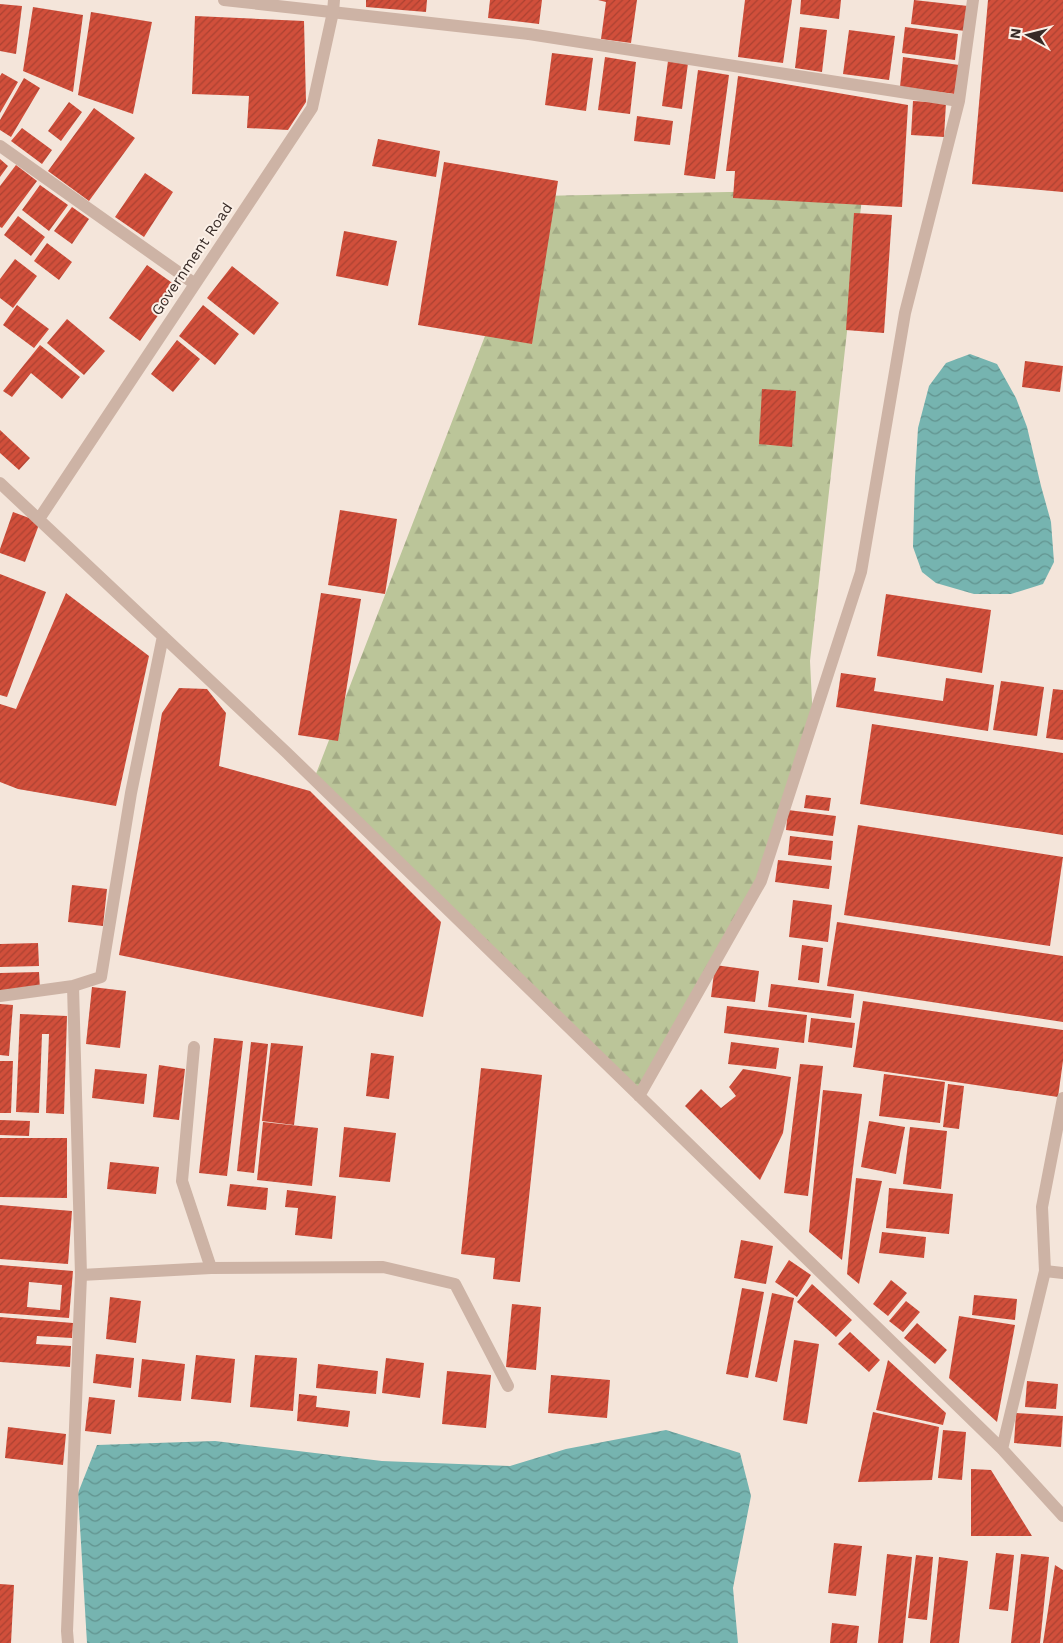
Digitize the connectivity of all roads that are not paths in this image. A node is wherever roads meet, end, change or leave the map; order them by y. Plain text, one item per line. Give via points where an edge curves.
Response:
1 (224, 0) edge
2 (973, 0) edge
3 (333, 6) edge
4 (959, 101) junction
5 (0, 146) edge
6 (195, 284) junction
7 (0, 483) edge
8 (39, 519) junction
9 (163, 636) junction
10 (72, 986) junction
11 (0, 996) edge
12 (194, 1047) dead end
13 (639, 1096) junction
14 (1063, 1098) edge
15 (211, 1268) junction
16 (1045, 1271) junction
17 (1063, 1272) edge
18 (82, 1275) junction
19 (508, 1386) dead end
20 (1002, 1449) junction
21 (1063, 1516) edge
22 (68, 1643) edge

1 - 3 street
2 - 4 street
3 - 4 street
3 - 6 street, Government Road via 312,108
4 - 13 street via 905,313 861,572 852,600 761,881
5 - 6 street
6 - 8 street, Government Road
7 - 8 street
8 - 9 street
9 - 10 street via 131,793 101,977
9 - 13 street via 294,759
10 - 11 street
10 - 18 street
12 - 15 street via 182,1181
13 - 20 street
14 - 16 street via 1042,1207
15 - 18 street
15 - 19 street via 383,1267 455,1284
16 - 17 street
16 - 20 street
18 - 22 street
20 - 21 street

